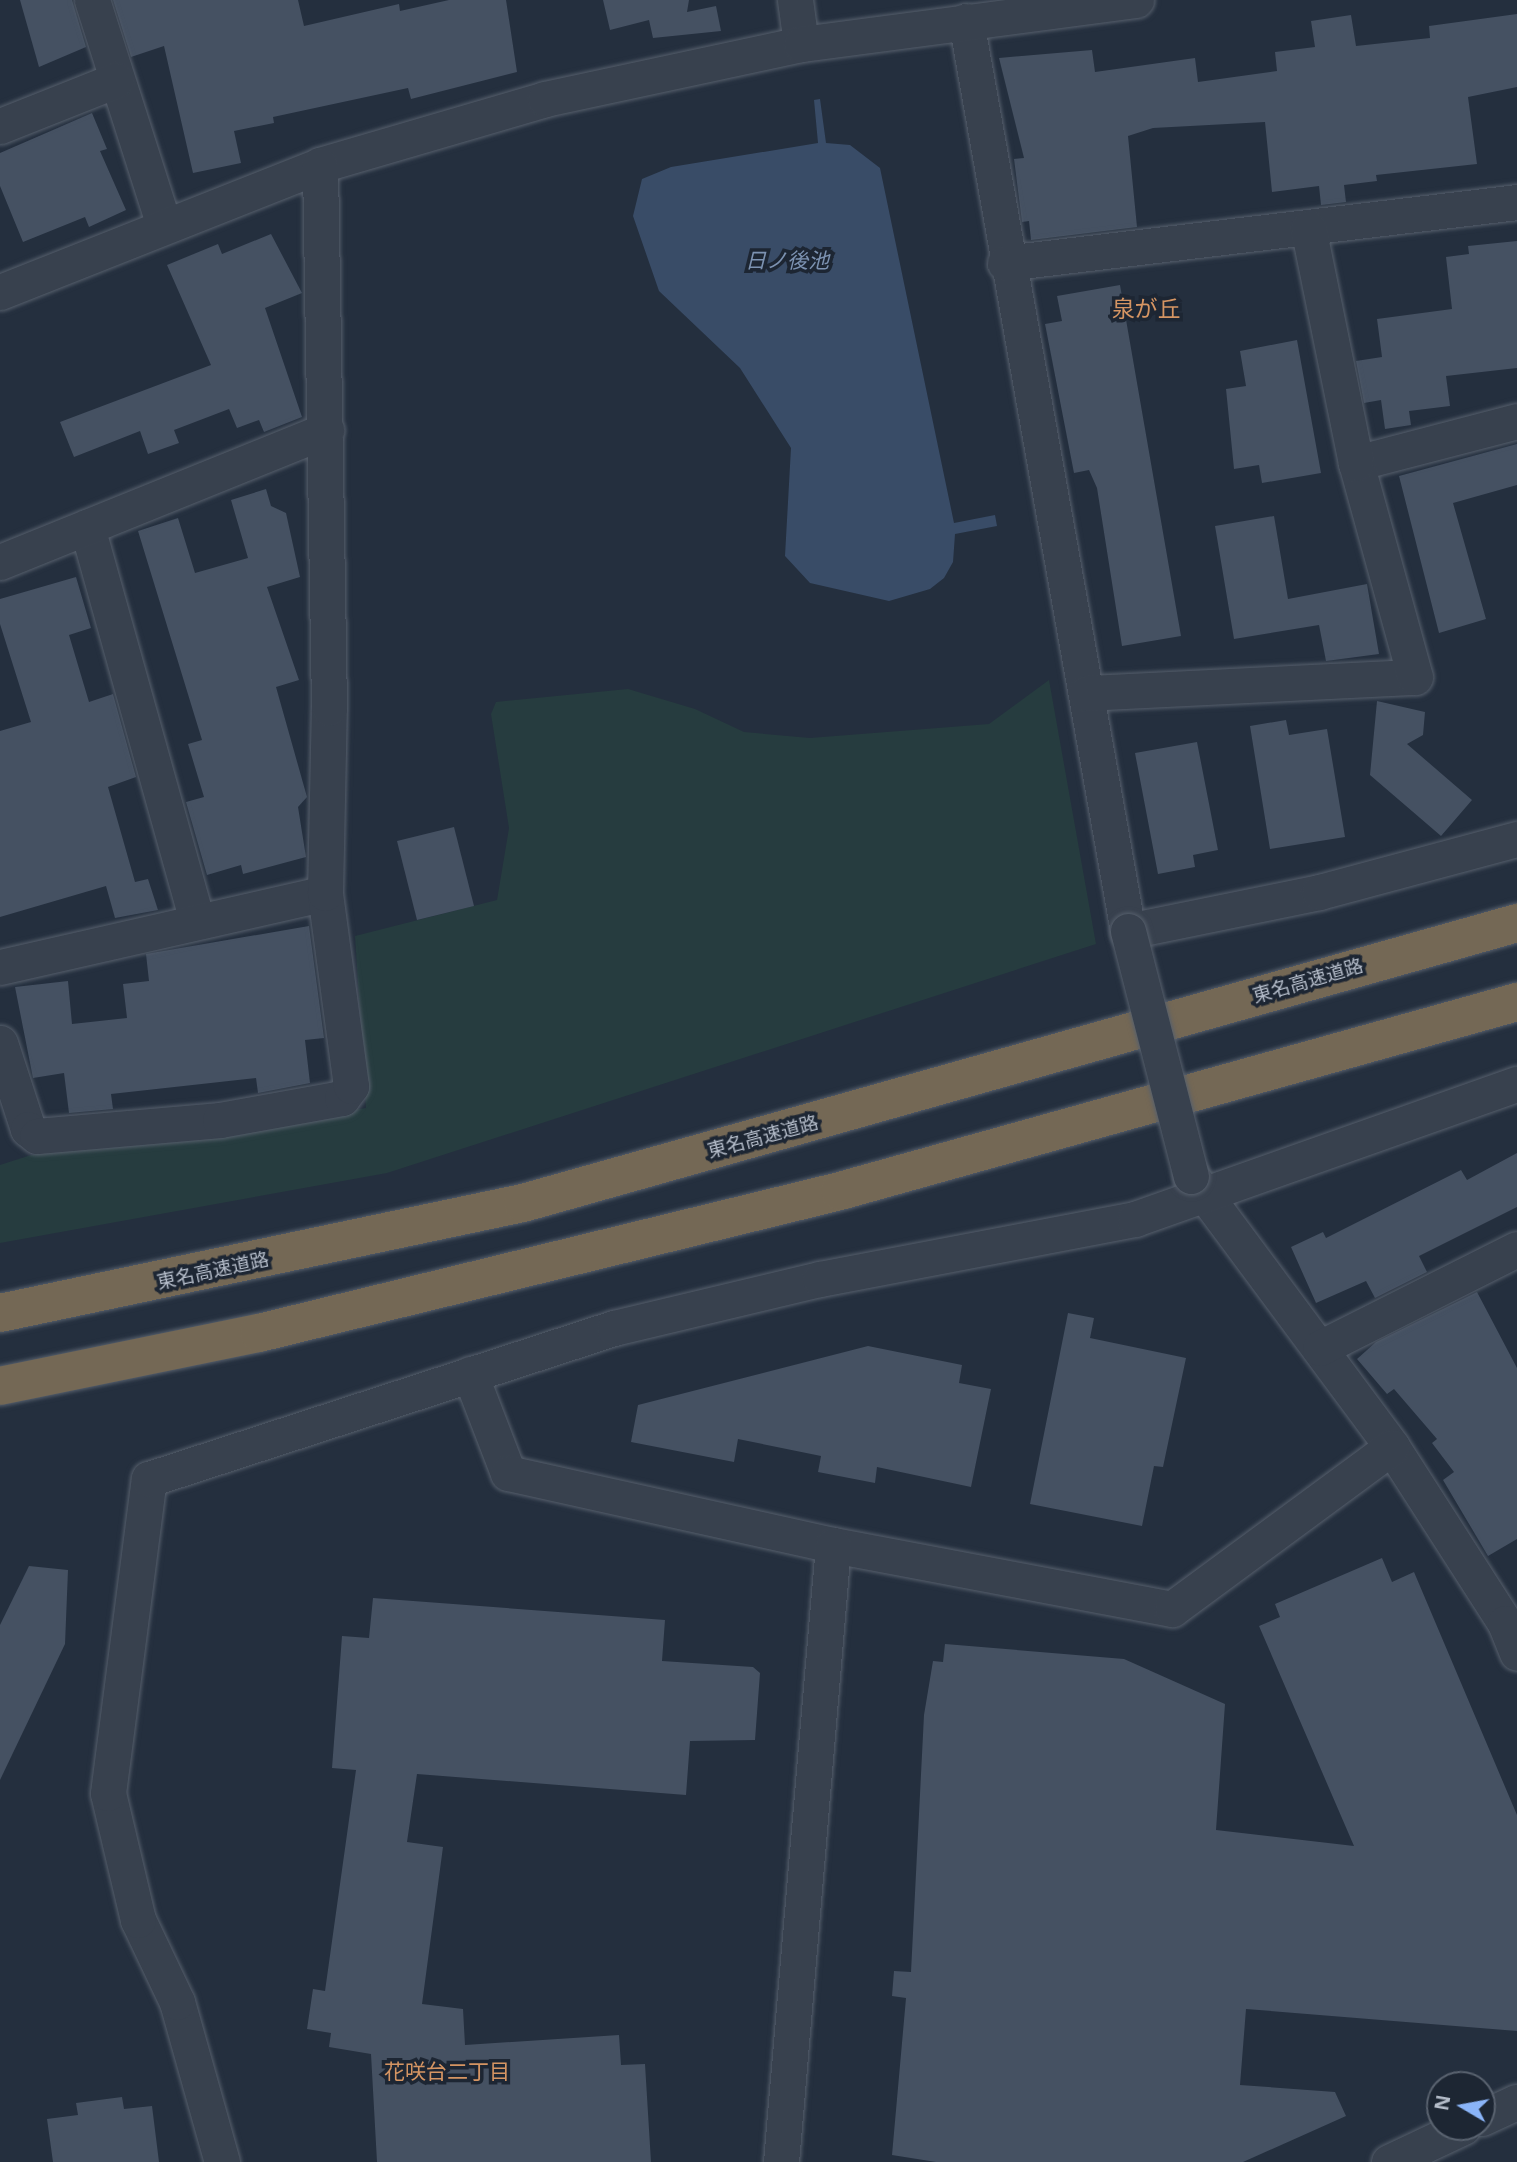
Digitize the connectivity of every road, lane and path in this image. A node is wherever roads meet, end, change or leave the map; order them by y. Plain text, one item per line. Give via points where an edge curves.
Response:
1 (92, 0) edge
2 (796, 0) edge
3 (1136, 0) edge
4 (967, 21) junction
5 (801, 44) junction
6 (116, 79) junction
7 (0, 126) edge
8 (320, 165) junction
9 (1517, 202) edge
10 (164, 226) junction
11 (1308, 228) junction
12 (1005, 263) junction
13 (0, 292) edge
14 (1517, 421) edge
15 (326, 430) junction
16 (1356, 463) junction
17 (88, 527) junction
18 (0, 562) edge
19 (1086, 693) junction
20 (1517, 839) edge
21 (325, 893) junction
22 (197, 918) junction
23 (1517, 923) edge
24 (1128, 931) junction
25 (0, 967) edge
26 (1517, 1002) edge
27 (0, 1043) edge
28 (1517, 1084) edge
29 (1197, 1184) junction
30 (1517, 1249) edge
31 (0, 1313) edge
32 (1320, 1348) junction
33 (470, 1374) junction
34 (1, 1386) edge
35 (1392, 1447) junction
36 (833, 1545) junction
37 (1517, 1653) edge
38 (1517, 2102) edge
39 (1496, 2112) edge
40 (1433, 2141) edge
41 (222, 2162) edge
42 (781, 2162) edge
43 (1389, 2162) edge

1 - 6 street
2 - 5 street
3 - 4 street
4 - 5 street
4 - 12 street
5 - 8 street via 545,99
6 - 7 street
6 - 10 street
8 - 10 street
8 - 15 street
9 - 11 street
10 - 13 street
11 - 12 street
11 - 16 street
12 - 19 street
14 - 16 street
15 - 17 street
15 - 21 street
16 - 19 street via 1415,677
17 - 18 street
17 - 22 street
19 - 24 street
20 - 24 street via 1319,892
21 - 22 street
21 - 27 street via 351,1086 342,1098 220,1120 37,1136 28,1129
22 - 25 street
23 - 31 highway, 東名高速道路 via 523,1203
24 - 29 street, bridge
26 - 34 highway via 773,1208 259,1333
28 - 29 street
29 - 32 street
29 - 33 street via 1135,1219 820,1279 614,1328
30 - 32 street
32 - 35 street
33 - 36 street via 508,1473
33 - 41 street via 149,1479 108,1793 138,1920 177,2002
35 - 36 street via 1172,1609
35 - 37 street via 1505,1623
36 - 42 street
38 - 39 street
40 - 43 street

